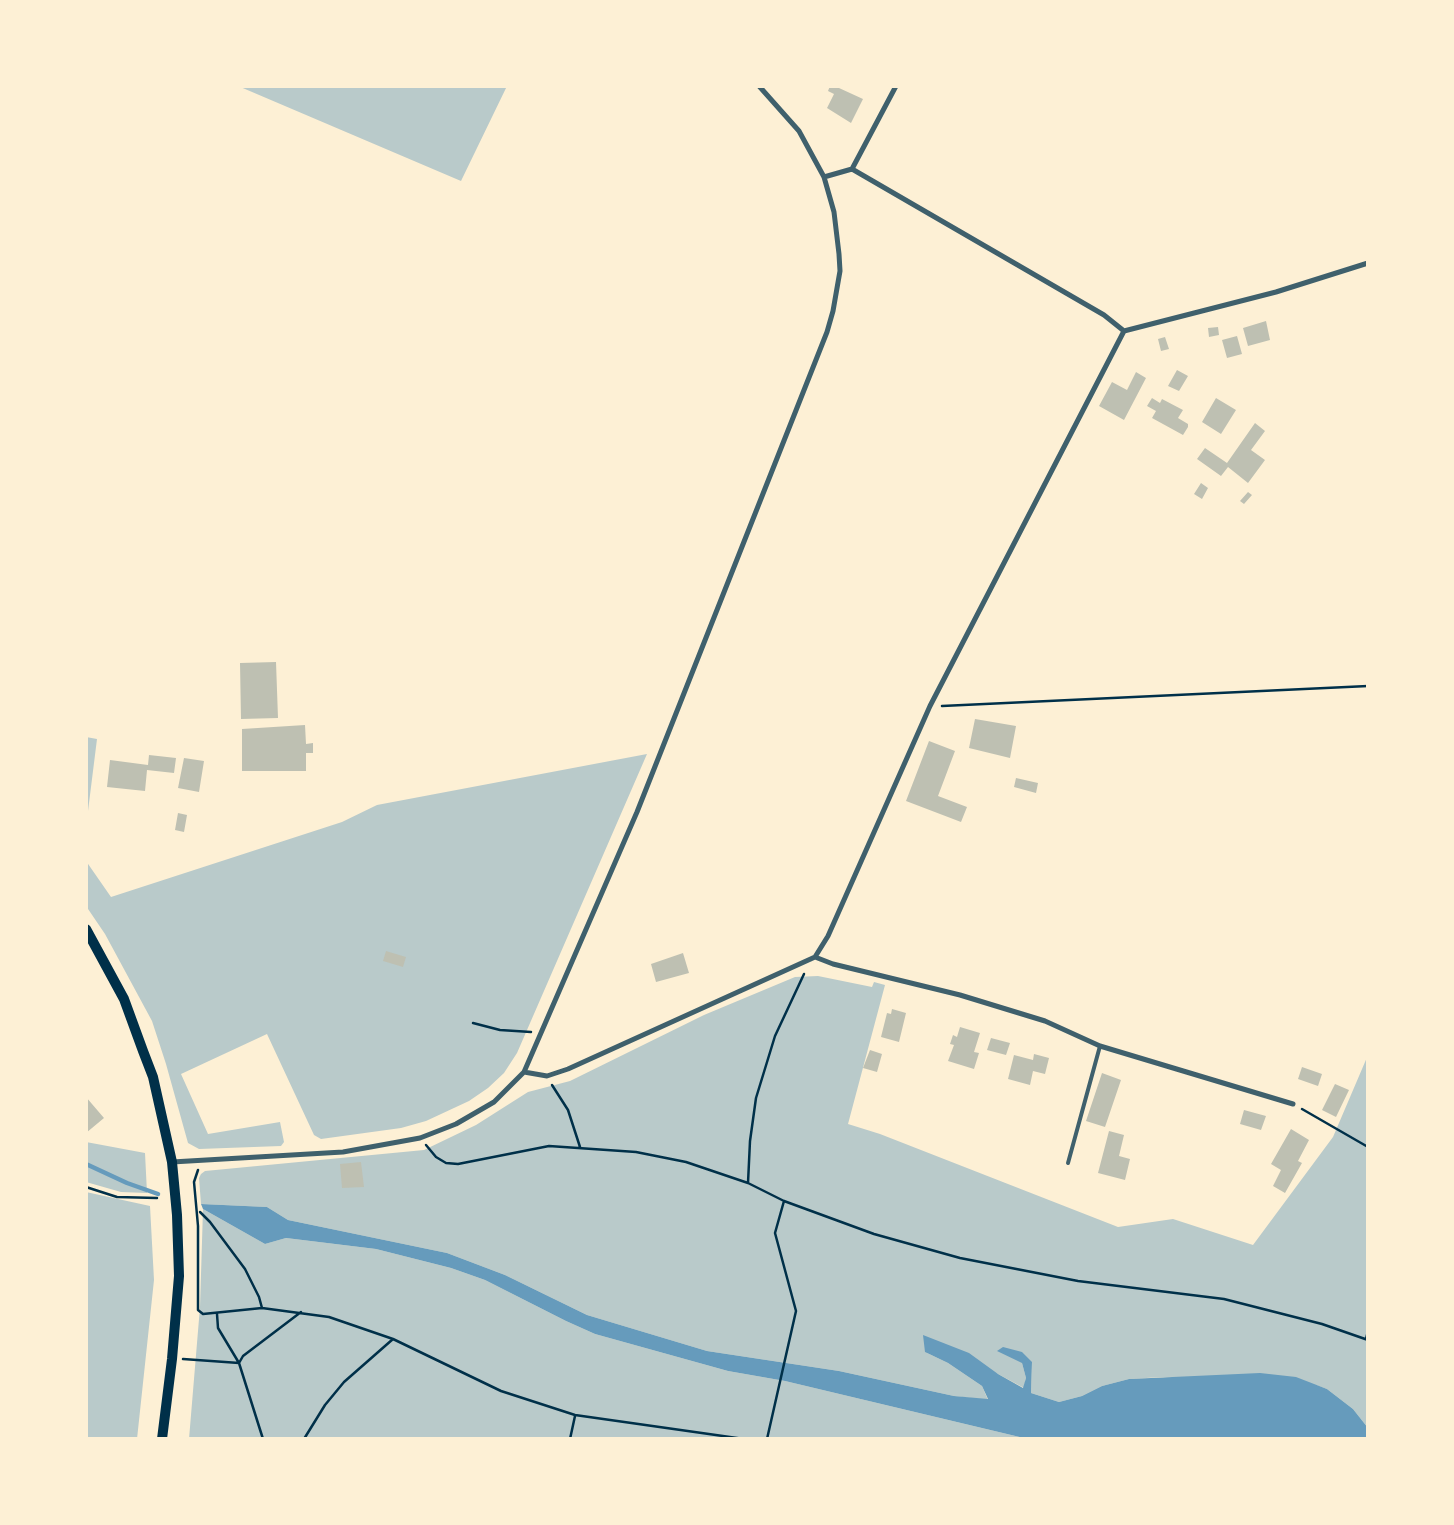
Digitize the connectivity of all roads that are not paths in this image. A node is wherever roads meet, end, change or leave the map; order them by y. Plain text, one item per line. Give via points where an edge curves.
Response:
1 (759, 86) edge
2 (896, 86) edge
3 (852, 169) junction
4 (824, 177) junction
5 (1368, 263) edge
6 (1124, 331) junction
7 (86, 929) edge
8 (815, 957) junction
9 (1100, 1046) junction
10 (524, 1072) junction
11 (1293, 1104) road end
12 (172, 1162) junction
13 (1068, 1163) dead end
14 (162, 1439) edge

1 - 4 street via 799,131
2 - 3 street
3 - 4 street
3 - 6 street via 1104,315
4 - 10 street via 834,212 840,270 827,332 637,812
5 - 6 street via 1276,292
6 - 8 street via 930,706 828,936
7 - 12 main road via 124,999 153,1077
8 - 9 street via 1045,1021
8 - 10 street via 568,1068 547,1076
9 - 11 street
9 - 13 lane
10 - 12 street via 494,1102 456,1124 420,1138 343,1152
12 - 14 main road via 179,1276

